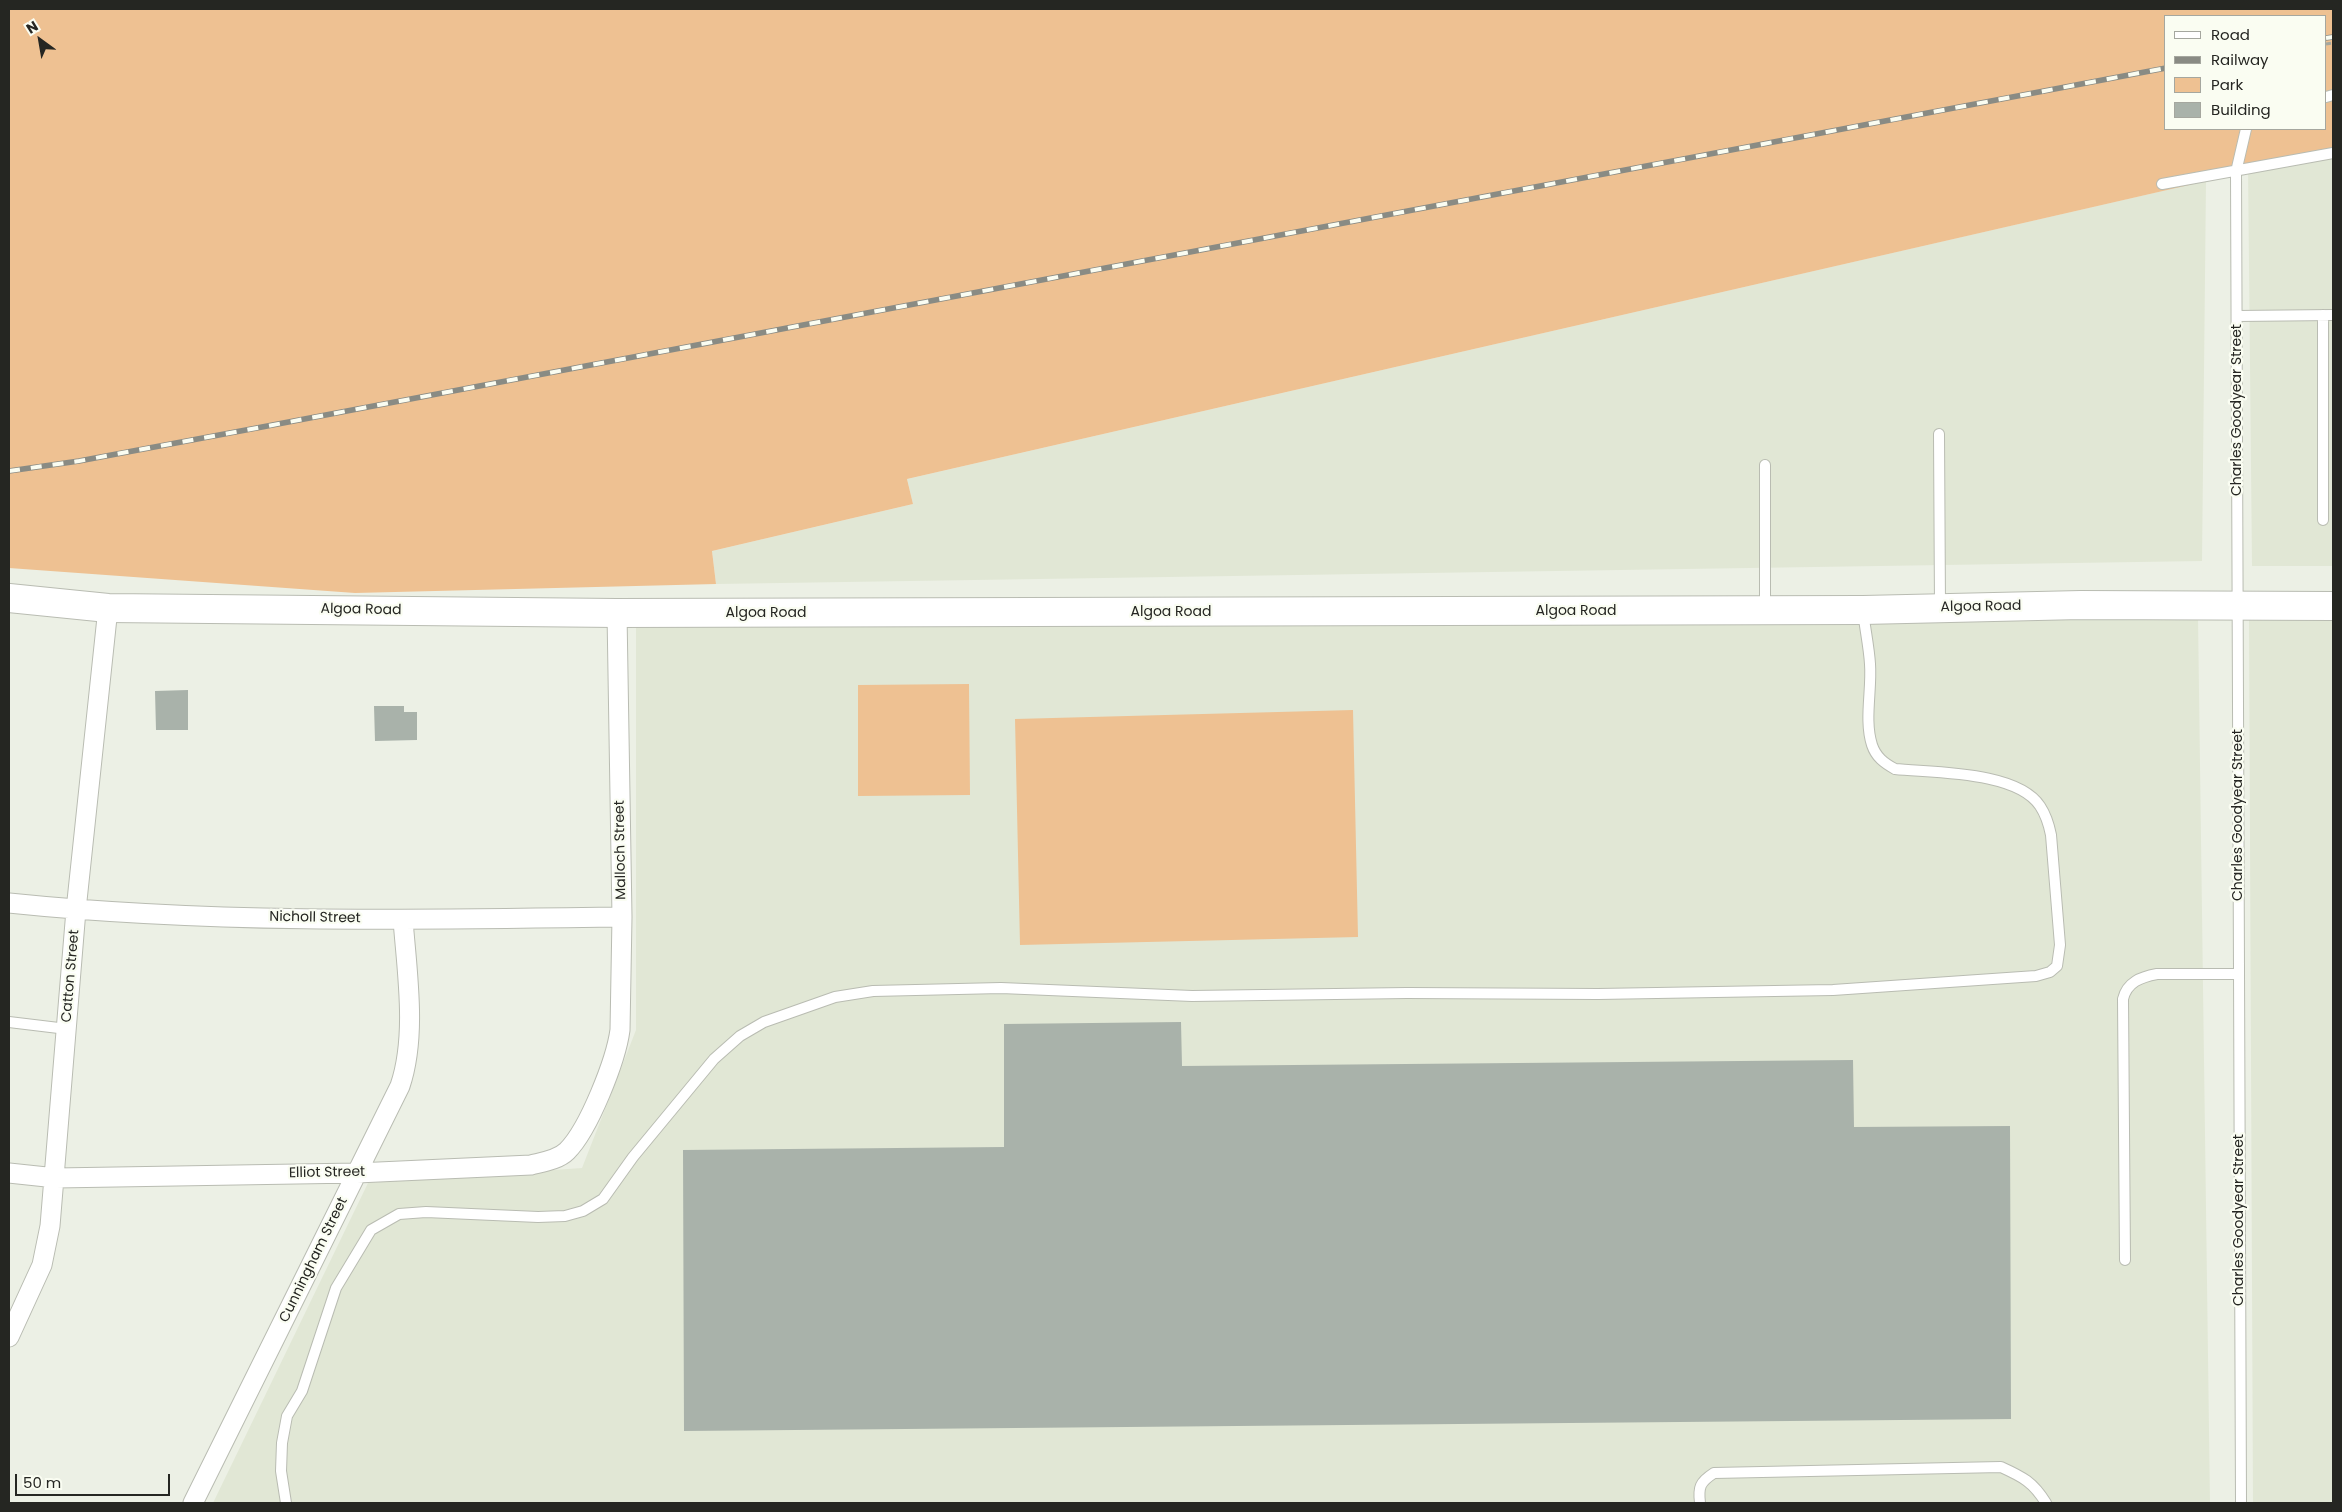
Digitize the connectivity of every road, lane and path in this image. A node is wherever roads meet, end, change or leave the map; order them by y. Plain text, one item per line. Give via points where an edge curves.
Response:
1 (2246, 130) edge
2 (2333, 153) edge
3 (2236, 172) junction
4 (2162, 184) dead end
5 (2328, 315) edge
6 (2237, 316) junction
7 (1939, 434) dead end
8 (1765, 465) dead end
9 (2323, 520) dead end
10 (9, 598) edge
11 (2333, 606) edge
12 (2238, 607) junction
13 (108, 608) junction
14 (1940, 608) junction
15 (1765, 610) junction
16 (1863, 610) junction
17 (617, 613) junction
18 (9, 903) edge
19 (76, 910) junction
20 (622, 917) junction
21 (403, 920) junction
22 (2238, 974) junction
23 (9, 1022) edge
24 (67, 1029) junction
25 (603, 1084) joint
26 (357, 1173) junction
27 (9, 1174) edge
28 (56, 1178) junction
29 (2125, 1260) dead end
30 (9, 1338) edge
31 (193, 1503) edge
32 (286, 1503) edge
33 (1700, 1503) edge
34 (2046, 1503) edge
35 (2241, 1503) edge

1 - 3 lane, Charles Goodyear Street
2 - 3 lane
3 - 4 lane
3 - 6 lane, Charles Goodyear Street
5 - 6 lane
5 - 9 lane
6 - 12 lane, Charles Goodyear Street
7 - 14 lane
8 - 15 lane
10 - 13 street, Algoa Road
11 - 12 street, Algoa Road
12 - 14 street, Algoa Road via 2081,605
12 - 22 lane, Charles Goodyear Street
13 - 17 street, Algoa Road
13 - 19 street, Catton Street
14 - 16 street, Algoa Road
15 - 16 street, Algoa Road
15 - 17 street, Algoa Road
16 - 32 lane via 1870,665 1870,726 1877,755 1895,769 1972,776 2007,783 2031,797 2047,818 2060,945 2057,966 2050,972 2036,976 1833,990 1192,996 1001,988 873,991 835,997 764,1022 740,1036 714,1059 633,1157 603,1199 583,1211 565,1216 538,1217 426,1212 399,1214 371,1230 336,1288 302,1391 287,1416 281,1471
17 - 20 street, Malloch Street
18 - 19 street, Nicholl Street
19 - 21 street, Nicholl Street
19 - 24 street, Catton Street
20 - 21 street, Nicholl Street
20 - 25 street, Malloch Street via 622,1002 618,1044
21 - 26 street, Cunningham Street via 409,991 407,1061 400,1086
22 - 29 lane via 2157,974 2144,976 2125,990
22 - 35 lane, Charles Goodyear Street
23 - 24 lane
24 - 28 street, Catton Street
25 - 26 street, Elliot Street via 577,1138 566,1152 553,1159 531,1165
26 - 28 street, Elliot Street
26 - 31 street, Cunningham Street
27 - 28 street, Elliot Street
28 - 30 street, Catton Street via 47,1249
33 - 34 lane via 1698,1488 1714,1473 2001,1467 2024,1477 2037,1488

